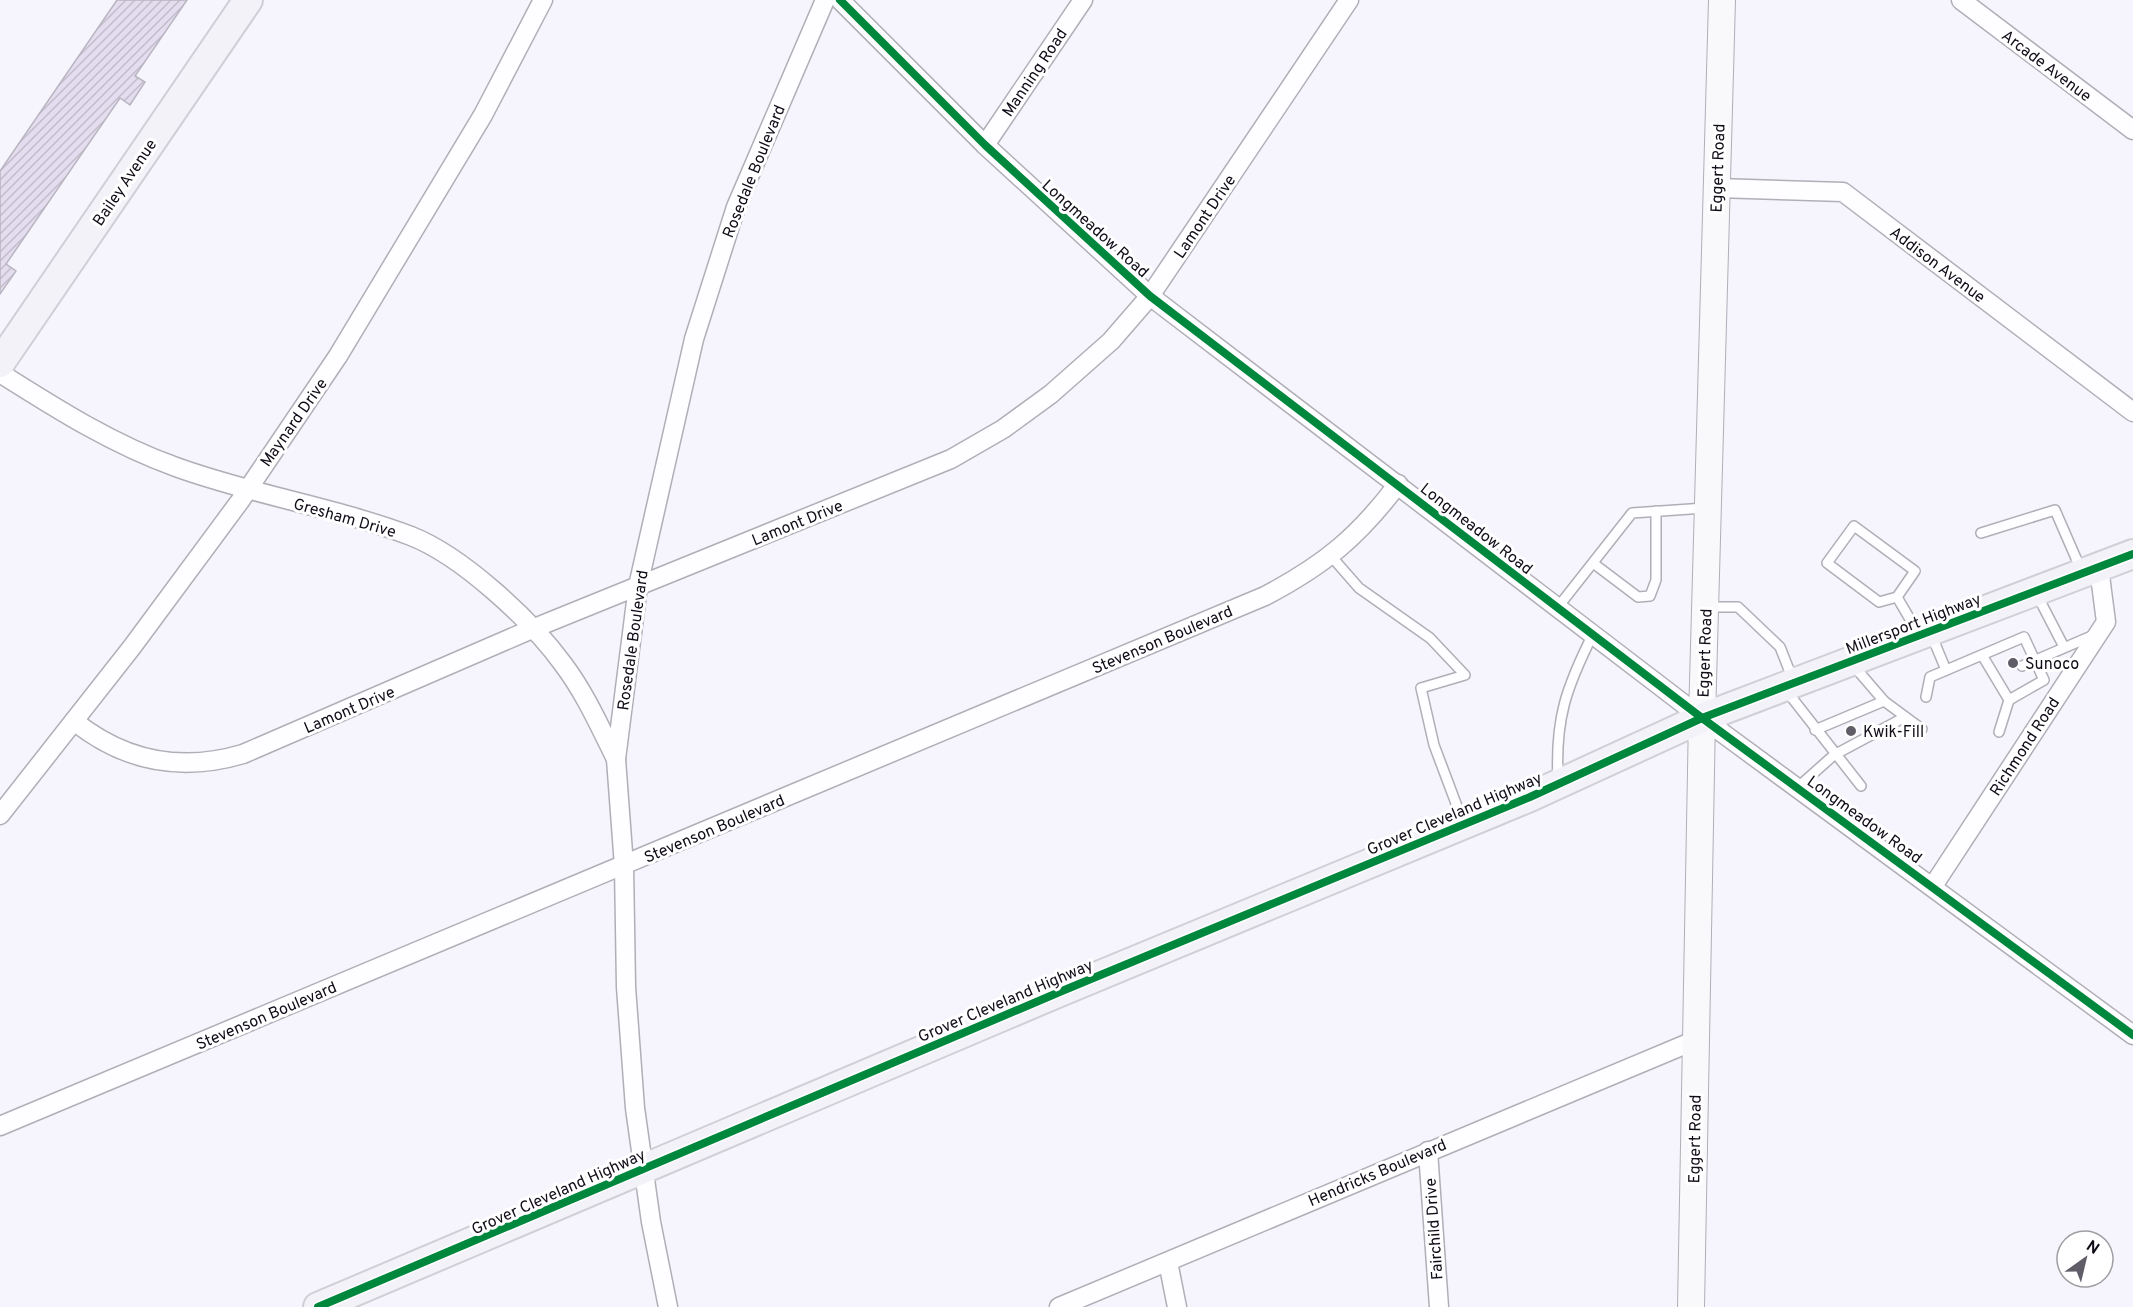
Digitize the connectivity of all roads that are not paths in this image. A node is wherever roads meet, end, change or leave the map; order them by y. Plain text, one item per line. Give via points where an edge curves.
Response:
1 (248, 0) edge
2 (543, 0) edge
3 (825, 0) edge
4 (840, 0) edge
5 (1083, 0) edge
6 (1349, 0) edge
7 (1722, 0) edge
8 (1961, 0) edge
9 (2133, 130) edge
10 (985, 145) junction
11 (1717, 188) junction
12 (1150, 296) junction
13 (0, 363) edge
14 (0, 372) edge
15 (2133, 412) edge
16 (1398, 484) junction
17 (246, 490) junction
18 (1708, 508) junction
19 (1656, 512) junction
20 (1981, 533) dead end
21 (2133, 554) edge
22 (1331, 556) junction
23 (1593, 563) junction
24 (2091, 571) junction
25 (638, 586) junction
26 (2036, 591) junction
27 (1897, 597) junction
28 (1558, 607) junction
29 (1705, 607) junction
30 (532, 628) junction
31 (1593, 633) junction
32 (1924, 633) junction
33 (2097, 634) junction
34 (2064, 647) junction
35 (1982, 655) junction
36 (2034, 660) junction
37 (1849, 661) junction
38 (2022, 666) dead end
39 (1946, 670) junction
40 (1789, 685) junction
41 (1926, 697) dead end
42 (2009, 700) junction
43 (1884, 701) junction
44 (1905, 717) junction
45 (1702, 718) junction
46 (74, 722) junction
47 (1922, 729) dead end
48 (1815, 730) junction
49 (1999, 732) dead end
50 (1834, 755) junction
51 (616, 759) junction
52 (1558, 784) junction
53 (1861, 786) dead end
54 (1798, 787) junction
55 (0, 815) edge
56 (1464, 824) junction
57 (624, 866) junction
58 (1933, 886) junction
59 (2133, 1035) edge
60 (1696, 1040) junction
61 (0, 1126) edge
62 (1428, 1151) junction
63 (642, 1168) junction
64 (1168, 1262) junction
65 (318, 1307) edge
66 (668, 1307) edge
67 (1059, 1307) edge
68 (1177, 1307) edge
69 (1439, 1307) edge
70 (1691, 1307) edge

1 - 13 main road, Bailey Avenue
2 - 17 street, Maynard Drive via 483,115 375,297
3 - 25 street, Rosedale Boulevard via 753,163 721,250 694,339
4 - 10 street, Longmeadow Road
5 - 10 street, Manning Road
6 - 12 street, Lamont Drive
7 - 11 street, Eggert Road
8 - 9 street, Arcade Avenue
10 - 12 street, Longmeadow Road
11 - 15 street, Addison Avenue via 1843,192
11 - 18 street, Eggert Road
12 - 16 street, Longmeadow Road
12 - 25 street, Lamont Drive via 1111,341 1051,394 1003,429 951,459
14 - 17 street, Gresham Drive via 81,424 126,447
16 - 22 street, Stevenson Boulevard via 1371,520
16 - 28 street, Longmeadow Road
17 - 30 street, Gresham Drive via 413,537 482,582
17 - 46 street, Maynard Drive
18 - 19 lane
18 - 29 street, Eggert Road
19 - 23 lane via 1632,513
19 - 23 lane via 1656,580 1650,596 1638,597
20 - 24 lane via 2055,510
21 - 24 main road, Millersport Highway
22 - 56 lane via 1359,588 1430,638 1466,675 1421,688 1434,745
22 - 57 street, Stevenson Boulevard via 1265,596
23 - 28 lane
24 - 26 main road, Millersport Highway
24 - 33 street, Richmond Road via 2106,622
25 - 30 street, Lamont Drive
25 - 51 street, Rosedale Boulevard
26 - 32 main road, Millersport Highway
26 - 34 lane
27 - 27 lane via 1915,571 1854,526 1827,563 1879,602
27 - 32 lane
28 - 31 street, Longmeadow Road
29 - 40 lane via 1738,607 1780,647
29 - 45 street, Eggert Road
30 - 46 street, Lamont Drive via 265,745 219,761 190,764 139,758 112,747
30 - 51 street, Gresham Drive via 563,663
31 - 45 street, Longmeadow Road
31 - 52 lane via 1569,683 1556,741
32 - 37 main road, Millersport Highway
32 - 39 lane
33 - 34 lane
33 - 58 street, Richmond Road
34 - 36 lane
35 - 36 lane via 2025,637
35 - 39 lane
35 - 42 lane
36 - 38 lane
36 - 42 lane via 2044,680
37 - 40 main road, Millersport Highway
37 - 43 lane
39 - 41 lane via 1930,677
40 - 45 main road, Millersport Highway
40 - 48 lane
42 - 49 lane
43 - 44 lane
43 - 48 lane
44 - 47 lane
44 - 50 lane
45 - 52 main road, Grover Cleveland Highway
45 - 54 street, Longmeadow Road
45 - 60 street, Eggert Road
46 - 55 street, Maynard Drive
48 - 50 lane
50 - 53 lane
50 - 54 lane
51 - 57 street, Rosedale Boulevard
52 - 56 main road, Grover Cleveland Highway
54 - 58 street, Longmeadow Road
56 - 63 main road, Grover Cleveland Highway
57 - 61 street, Stevenson Boulevard via 556,891
57 - 63 street, Rosedale Boulevard via 629,1048
58 - 59 street, Longmeadow Road
60 - 62 street, Hendricks Boulevard
60 - 70 street, Eggert Road
62 - 64 street, Hendricks Boulevard
62 - 69 street, Fairchild Drive
63 - 65 main road, Grover Cleveland Highway
63 - 66 street, Rosedale Boulevard
64 - 67 street, Hendricks Boulevard
64 - 68 street

